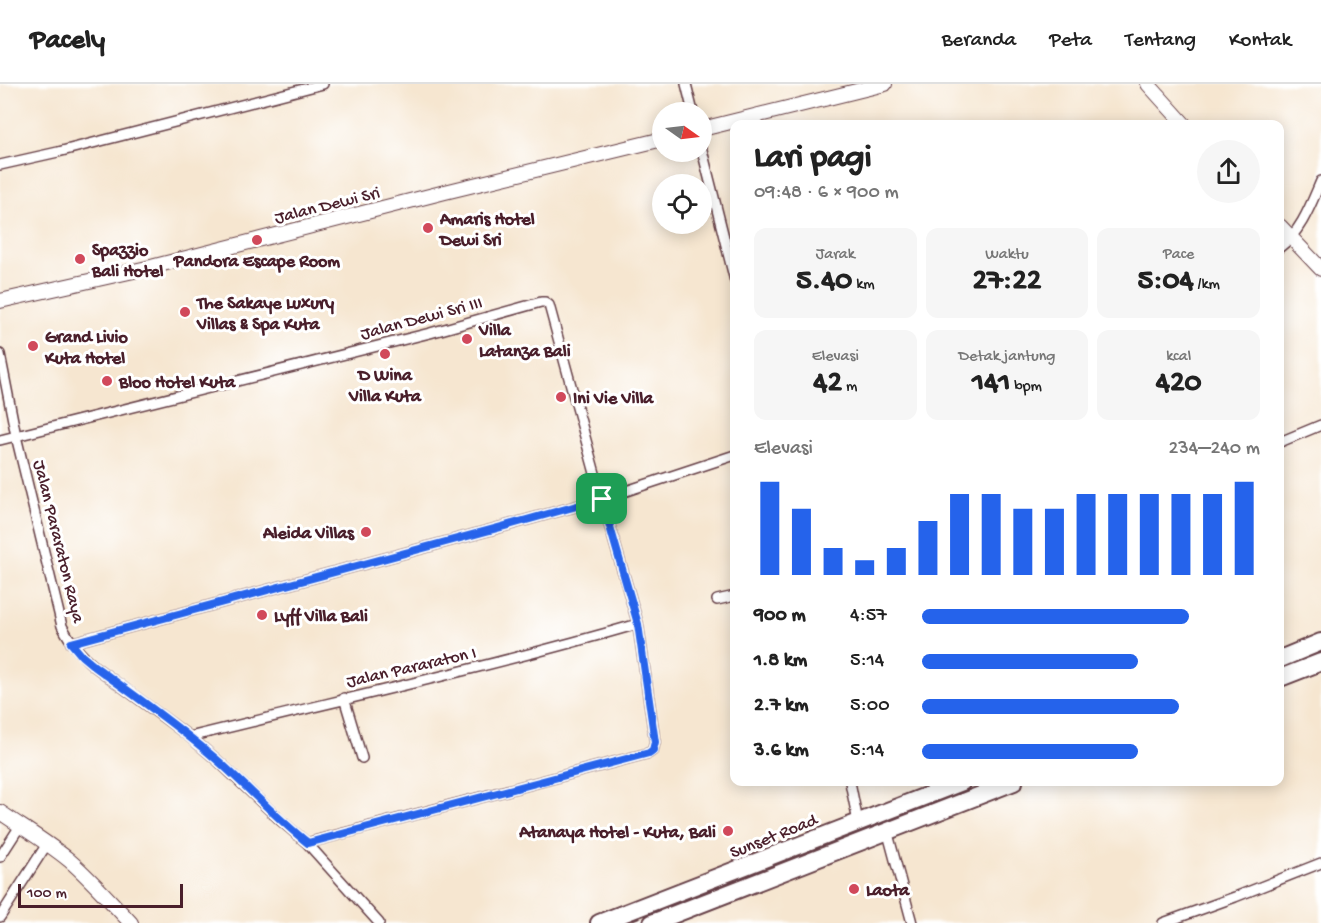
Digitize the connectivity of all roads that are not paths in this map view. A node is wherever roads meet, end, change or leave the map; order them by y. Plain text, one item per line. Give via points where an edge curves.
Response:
1 (323, 84) edge
2 (686, 84) edge
3 (885, 84) edge
4 (1148, 84) edge
5 (690, 102) edge
6 (739, 120) edge
7 (1180, 120) edge
8 (730, 122) edge
9 (712, 127) edge
10 (652, 142) edge
11 (705, 162) edge
12 (0, 165) edge
13 (1321, 181) edge
14 (1284, 230) edge
15 (1291, 238) junction
16 (1284, 244) edge
17 (730, 261) edge
18 (1321, 269) edge
19 (0, 301) edge
20 (0, 354) edge
21 (1321, 425) edge
22 (16, 436) junction
23 (0, 440) edge
24 (1284, 440) edge
25 (730, 457) edge
26 (602, 499) junction
27 (730, 597) edge
28 (717, 600) dead end
29 (638, 624) junction
30 (1321, 642) edge
31 (71, 643) junction
32 (1284, 657) edge
33 (1321, 662) edge
34 (1284, 676) edge
35 (344, 699) junction
36 (190, 736) junction
37 (362, 758) dead end
38 (851, 786) edge
39 (952, 786) edge
40 (1003, 786) edge
41 (0, 812) edge
42 (858, 822) junction
43 (20, 826) junction
44 (887, 830) junction
45 (308, 843) junction
46 (47, 844) junction
47 (0, 857) edge
48 (1321, 863) edge
49 (0, 916) edge
50 (131, 923) edge
51 (379, 923) edge
52 (599, 923) edge
53 (652, 923) edge
54 (912, 923) edge
55 (1162, 923) edge

1 - 12 street
2 - 5 street
3 - 6 street
4 - 7 street
8 - 9 street
10 - 19 street, Jalan Dewi Sri
11 - 17 street
13 - 15 street
14 - 15 street
15 - 16 street
15 - 18 street
20 - 22 street, Jalan Pararaton Raya
21 - 24 street
22 - 23 street, Jalan Dewi Sri III
22 - 26 street, Jalan Dewi Sri III via 545,302 552,311
22 - 31 street, Jalan Pararaton Raya via 62,626
25 - 26 street
26 - 29 street
26 - 31 street
27 - 28 street
29 - 35 street, Jalan Pararaton I
29 - 45 street via 655,742 649,753
30 - 32 highway
31 - 36 street, Jalan Pararaton Raya via 94,666
33 - 34 highway
35 - 36 street, Jalan Pararaton I
35 - 37 street
36 - 45 street, Jalan Pararaton Raya
38 - 42 street
39 - 42 highway, Sunset Road
40 - 44 highway, Sunset Road
41 - 43 street
42 - 52 highway, Sunset Road
43 - 46 street
43 - 47 street
44 - 53 highway, Sunset Road
44 - 54 street
45 - 51 street, Jalan Pararaton Raya
46 - 49 street
46 - 50 street via 86,876
48 - 55 street

